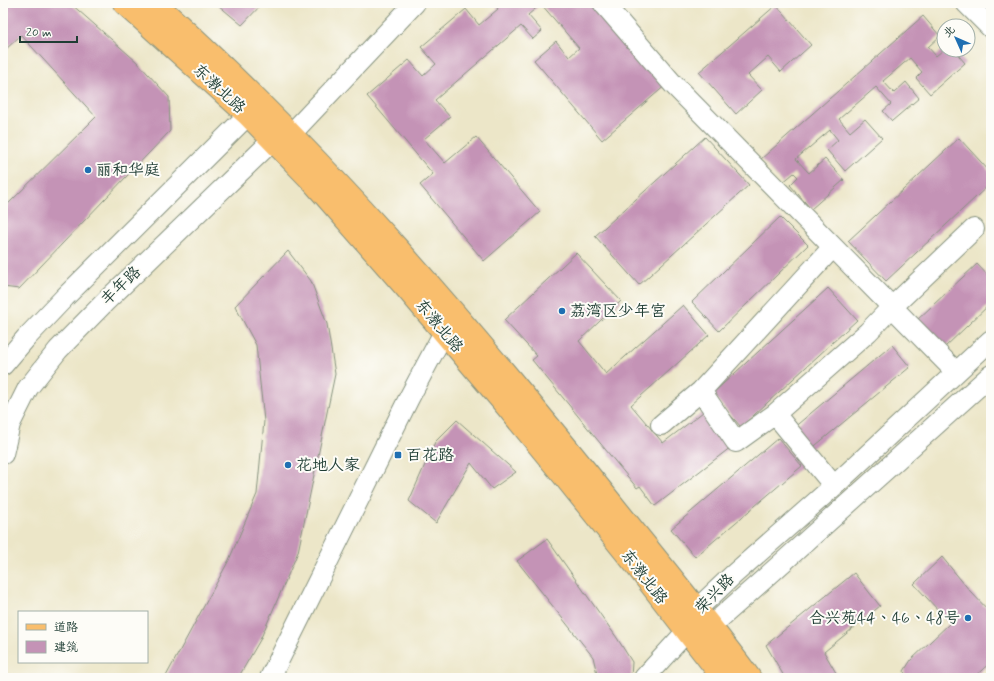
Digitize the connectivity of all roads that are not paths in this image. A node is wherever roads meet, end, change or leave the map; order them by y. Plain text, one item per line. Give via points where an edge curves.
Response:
1 (124, 3) edge
2 (155, 3) edge
3 (415, 3) edge
4 (603, 3) edge
5 (966, 3) edge
6 (991, 28) edge
7 (254, 109) junction
8 (282, 137) junction
9 (974, 229) dead end
10 (833, 247) junction
11 (892, 307) junction
12 (451, 325) junction
13 (991, 340) edge
14 (3, 365) edge
15 (956, 372) junction
16 (991, 375) edge
17 (701, 391) junction
18 (775, 414) junction
19 (661, 425) dead end
20 (3, 454) edge
21 (834, 486) junction
22 (697, 609) junction
23 (711, 626) junction
24 (687, 631) junction
25 (270, 678) edge
26 (644, 678) edge
27 (723, 678) edge
28 (750, 678) edge

1 - 7 main road, 东漖北路
2 - 7 main road, 东漖北路 via 198,42
3 - 8 street, 丰年路
4 - 10 street via 674,84
5 - 6 street
7 - 8 main road, 东漖北路
7 - 14 street, 丰年路 via 60,302
8 - 12 main road, 东漖北路 via 312,182
8 - 20 street, 丰年路 via 106,301 58,350 28,388 10,424
9 - 11 street
10 - 11 street
10 - 17 street
11 - 15 street
11 - 18 street via 868,332
12 - 22 main road, 东漖北路 via 564,443
12 - 24 main road, 东漖北路 via 567,480
12 - 25 street via 409,398
13 - 15 street, 荣兴路
15 - 21 street, 荣兴路
16 - 23 street, 荣兴路
17 - 18 street via 736,442
17 - 19 street
18 - 21 street
21 - 22 street, 荣兴路
22 - 23 main road, 东漖北路
22 - 24 street, 荣兴路
23 - 24 street, 荣兴路
23 - 28 main road, 东漖北路
24 - 26 street
24 - 27 main road, 东漖北路

